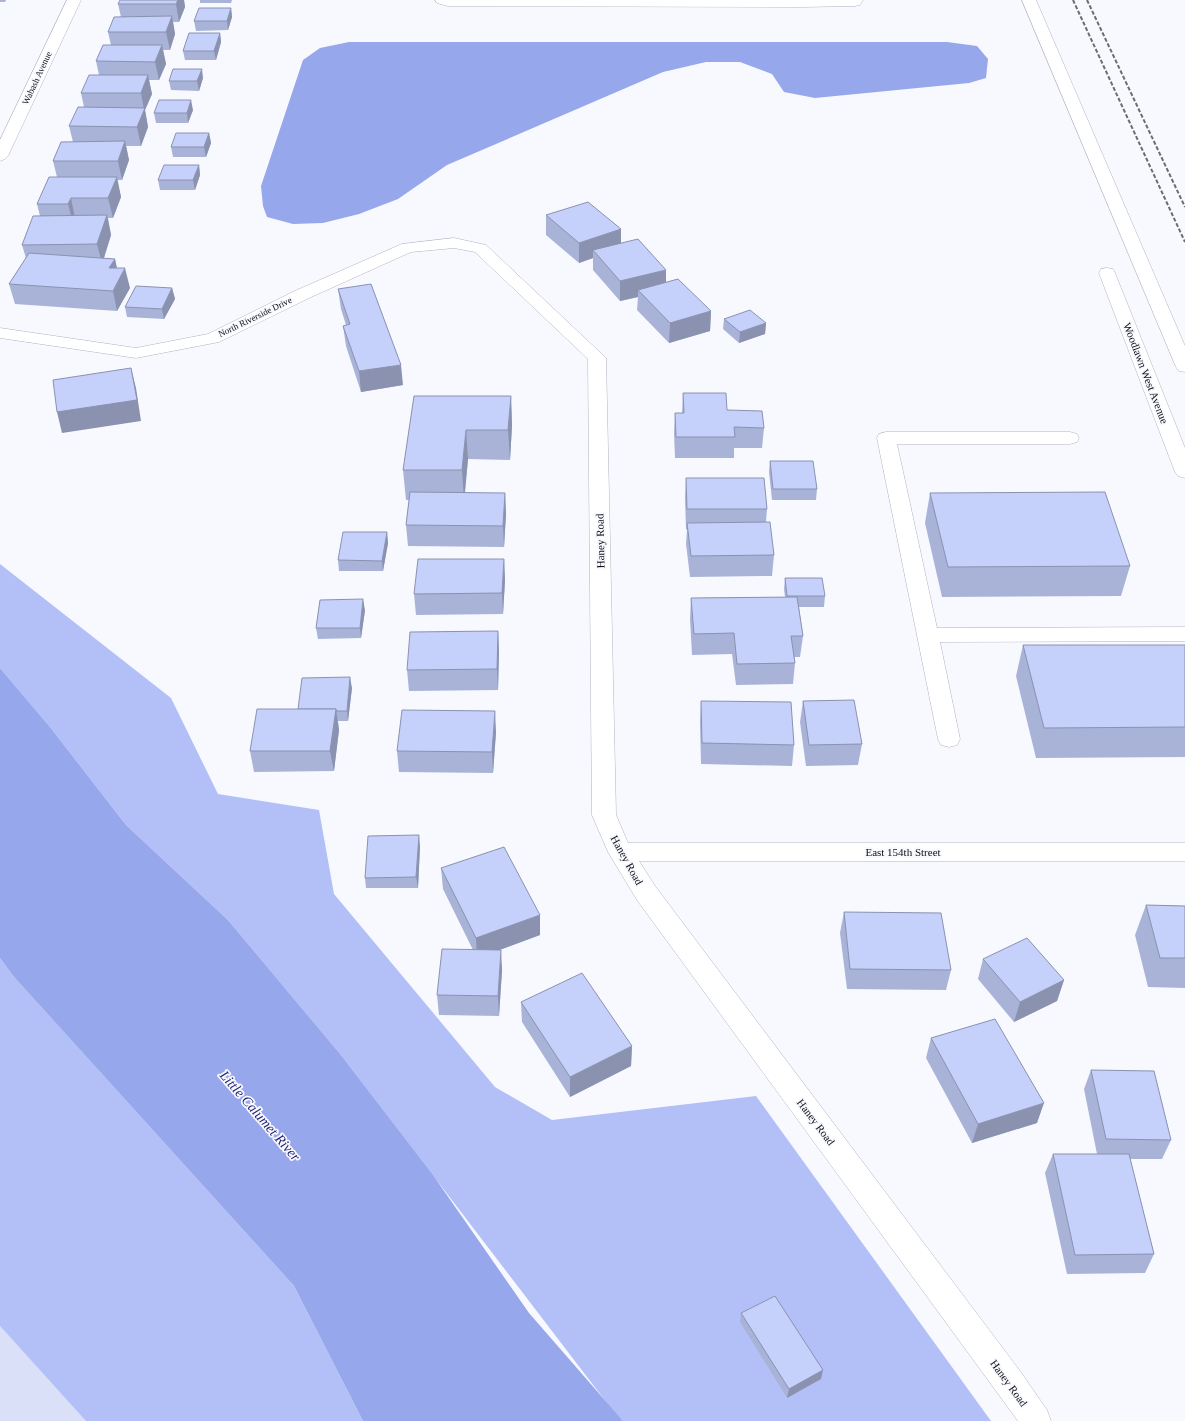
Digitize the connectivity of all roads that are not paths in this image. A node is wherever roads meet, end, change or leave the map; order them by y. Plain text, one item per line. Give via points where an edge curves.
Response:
1 (74, 0) edge
2 (442, 0) edge
3 (856, 0) edge
4 (1029, 0) edge
5 (0, 156) edge
6 (454, 243) joint
7 (1107, 273) dead end
8 (0, 333) edge
9 (1185, 367) edge
10 (1070, 438) dead end
11 (1185, 472) edge
12 (1185, 634) edge
13 (928, 635) junction
14 (950, 739) dead end
15 (620, 852) junction
16 (1185, 852) edge
17 (1036, 1421) edge

1 - 5 street, Wabash Avenue
2 - 3 street via 802,3
4 - 9 street
6 - 8 street, North Riverside Drive via 408,247 213,338 136,353
6 - 15 street, Haney Road via 480,248 597,358 604,815
7 - 11 street, Woodlawn West Avenue
10 - 13 street via 886,438
12 - 13 street
13 - 14 street
15 - 16 street, East 154th Street
15 - 17 street, Haney Road via 646,893

